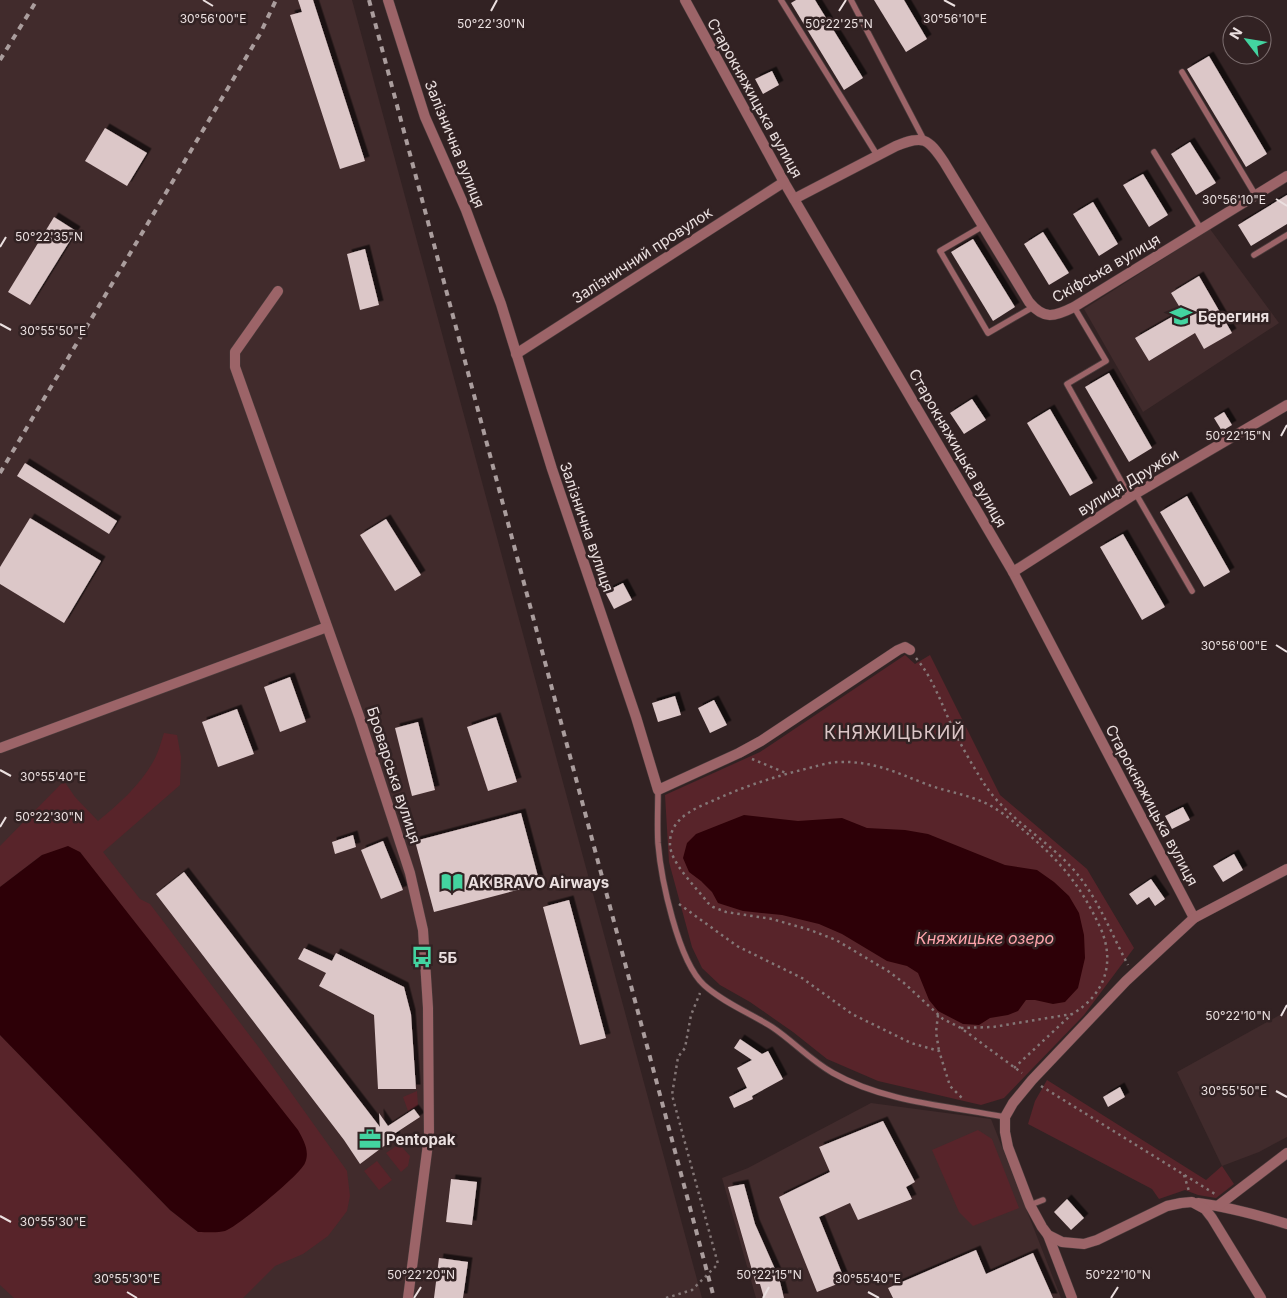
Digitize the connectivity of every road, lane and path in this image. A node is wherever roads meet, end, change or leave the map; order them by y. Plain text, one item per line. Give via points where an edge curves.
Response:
1 (388, 0) edge
2 (685, 0) edge
3 (781, 0) edge
4 (851, 0) edge
5 (1182, 72) dead end
6 (924, 140) junction
7 (1154, 152) dead end
8 (877, 155) junction
9 (1287, 176) edge
10 (784, 182) junction
11 (1256, 196) junction
12 (794, 199) junction
13 (983, 226) junction
14 (1201, 229) junction
15 (1287, 235) edge
16 (1254, 255) dead end
17 (278, 291) dead end
18 (1074, 307) junction
19 (1033, 308) junction
20 (516, 354) junction
21 (1287, 405) edge
22 (1133, 495) junction
23 (1013, 572) junction
24 (1192, 591) dead end
25 (327, 627) junction
26 (910, 650) joint
27 (0, 748) edge
28 (739, 753) junction
29 (786, 773) junction
30 (658, 790) junction
31 (1287, 869) edge
32 (667, 896) junction
33 (1194, 918) junction
34 (1133, 975) junction
35 (705, 986) junction
36 (1072, 1014) junction
37 (938, 1015) junction
38 (961, 1028) junction
39 (938, 1051) junction
40 (1014, 1068) junction
41 (1032, 1080) junction
42 (976, 1112) junction
43 (1005, 1117) junction
44 (1287, 1153) edge
45 (1184, 1174) junction
46 (1043, 1200) dead end
47 (1192, 1202) junction
48 (1222, 1203) junction
49 (1030, 1205) junction
50 (1253, 1214) junction
51 (1287, 1224) edge
52 (1287, 1232) edge
53 (1048, 1235) junction
54 (408, 1298) edge
55 (666, 1298) edge
56 (1072, 1298) edge
57 (1261, 1298) edge

1 - 20 street, Залізнична вулиця via 425,117 484,256
2 - 10 street, Старокняжицька вулиця
3 - 8 lane
4 - 6 lane, Скіфська вулиця
5 - 11 lane
6 - 8 street via 912,139
6 - 13 street, Скіфська вулиця via 934,147
7 - 14 lane
8 - 12 street
9 - 11 street, Скіфська вулиця
10 - 12 street, Старокняжицька вулиця
10 - 20 street, Залізничний провулок
11 - 14 street, Скіфська вулиця
12 - 23 street, Старокняжицька вулиця
13 - 19 street, Скіфська вулиця
13 - 19 lane via 940,251 988,333
14 - 18 street, Скіфська вулиця
15 - 16 lane
17 - 25 street, Броварська вулиця via 234,352 235,367
18 - 19 street, Скіфська вулиця via 1047,316
18 - 22 lane via 1106,361 1067,384
20 - 30 street, Залізнична вулиця
21 - 22 street, вулиця Дружби
22 - 23 street, вулиця Дружби
22 - 24 lane
23 - 33 street, Старокняжицька вулиця
25 - 27 street
25 - 54 street, Броварська вулиця via 410,874 423,930 428,1008 429,1136
26 - 28 street via 905,647 898,650 784,727
26 - 34 path via 938,692 951,724 983,783 997,800 1074,870
28 - 29 path
28 - 30 street
29 - 36 path via 837,762 878,765 984,802 1033,839 1070,876 1087,902 1108,946 1105,979 1084,1007
29 - 37 path via 738,789 695,808 679,820 670,843 680,868 713,907 772,919 836,940 888,971
30 - 32 lane via 658,843
31 - 33 street
32 - 35 lane via 689,965
32 - 39 path via 736,946 802,978 852,1014 910,1043
33 - 34 street
34 - 41 street
35 - 42 lane via 773,1028 844,1079 900,1098
35 - 55 path via 691,1015 685,1048 678,1057 672,1094 718,1264 692,1290
36 - 38 path via 993,1027
36 - 40 path
37 - 38 path
37 - 39 path
38 - 40 path
39 - 42 path via 950,1086
40 - 41 path
41 - 43 street
41 - 45 path
42 - 43 lane
43 - 49 street via 1008,1147
44 - 48 street
45 - 47 path
45 - 48 path
46 - 49 lane
47 - 48 street
47 - 53 street via 1167,1206 1084,1244 1062,1242
47 - 57 street via 1205,1209 1212,1218
48 - 50 street
49 - 53 street
50 - 51 street
50 - 52 street
53 - 56 street

